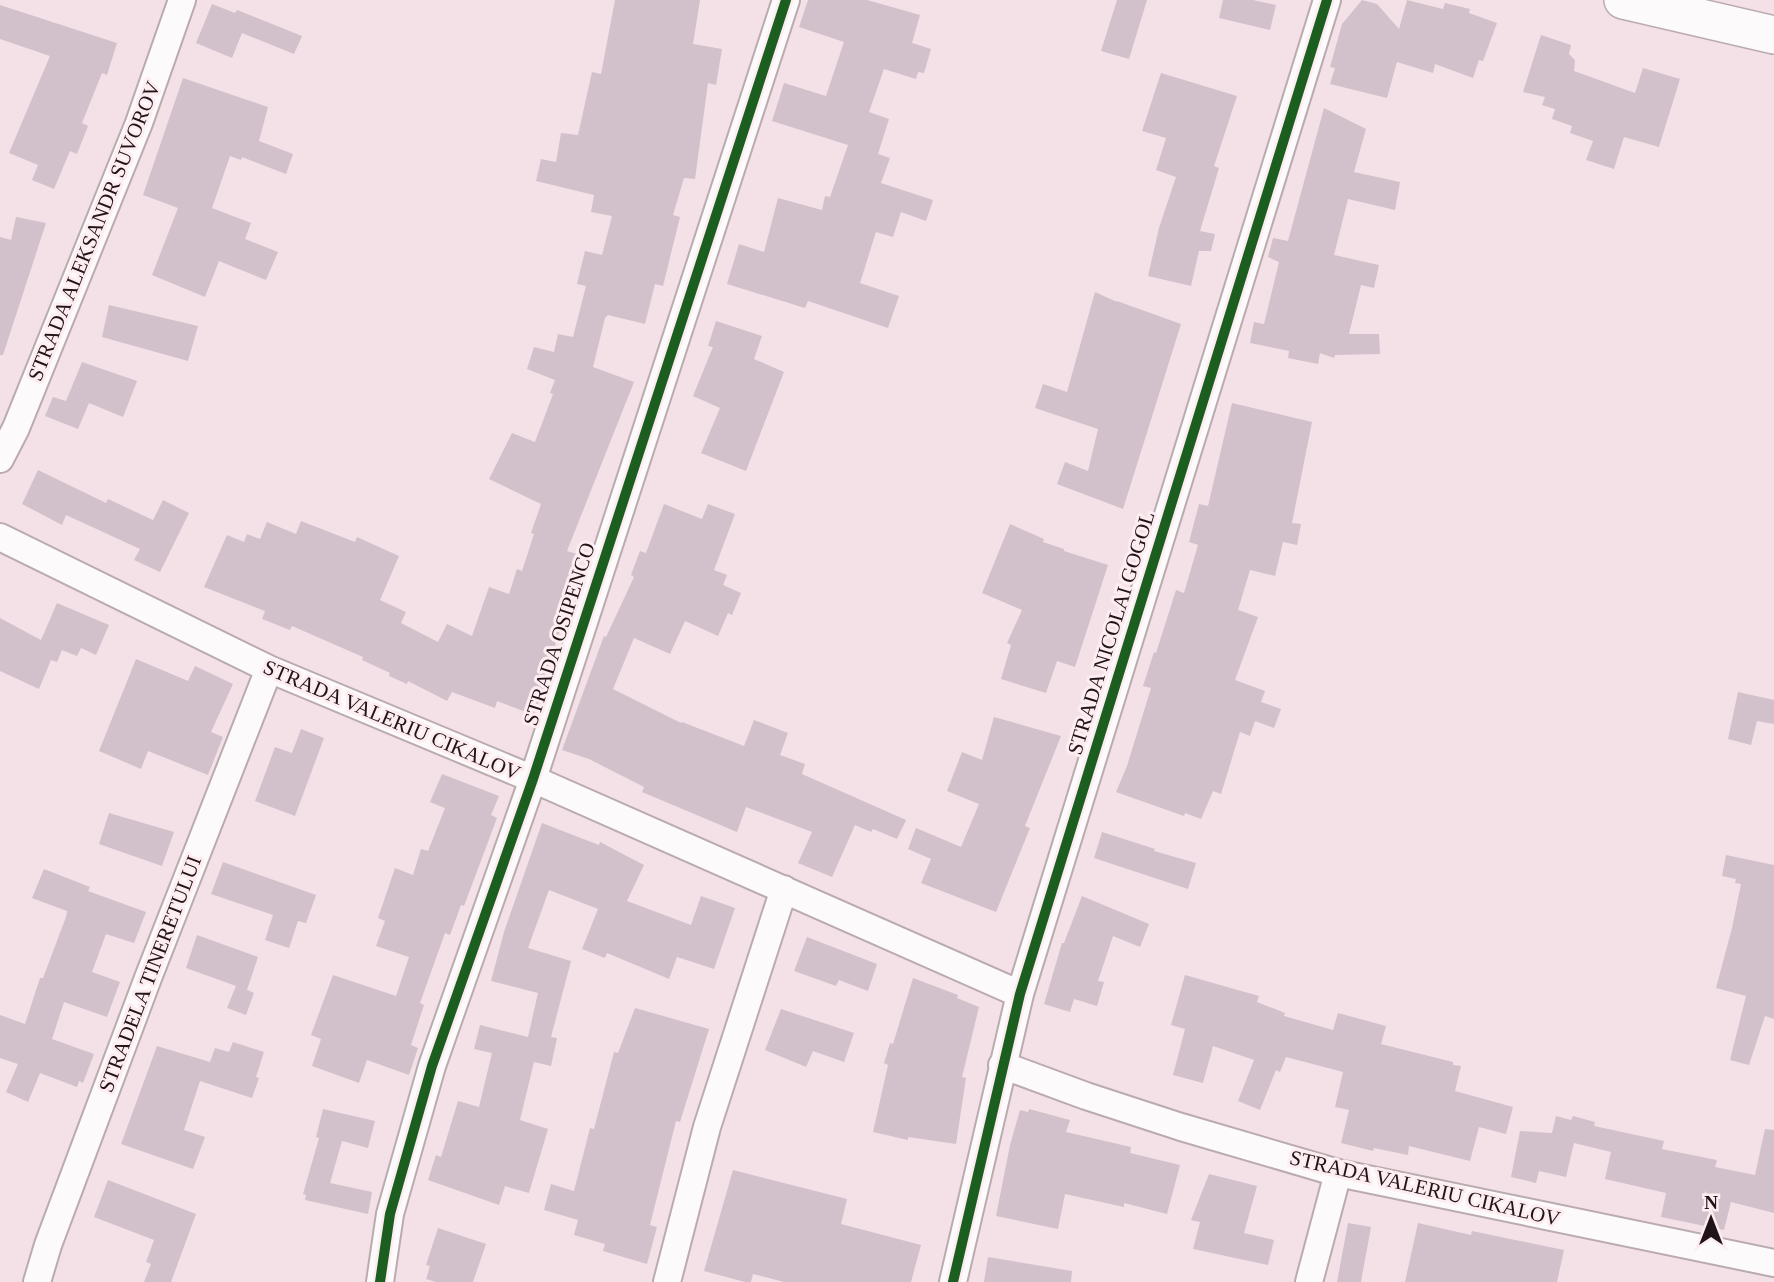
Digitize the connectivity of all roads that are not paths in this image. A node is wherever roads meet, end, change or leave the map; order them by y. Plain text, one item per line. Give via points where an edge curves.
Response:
1 (182, 0) edge
2 (786, 0) edge
3 (1326, 0) edge
4 (1623, 0) edge
5 (1774, 35) edge
6 (0, 459) edge
7 (0, 537) edge
8 (269, 669) junction
9 (533, 779) junction
10 (784, 889) junction
11 (1020, 994) junction
12 (1002, 1065) junction
13 (1338, 1173) junction
14 (1774, 1263) edge
15 (37, 1282) edge
16 (380, 1282) edge
17 (667, 1282) edge
18 (953, 1282) edge
19 (1310, 1282) edge

1 - 6 street, STRADA ALEKSANDR SUVOROV via 139,123
2 - 9 street, STRADA OSIPENCO
3 - 11 street, STRADA NICOLAI GOGOL
4 - 5 main road
7 - 8 street, STRADA VALERIU CIKALOV
8 - 9 street, STRADA VALERIU CIKALOV
8 - 15 street, STRADELA TINERETULUI via 143,990
9 - 10 street, STRADA VALERIU CIKALOV
9 - 16 street, STRADA OSIPENCO via 432,1066 390,1214
10 - 11 street, STRADA VALERIU CIKALOV
10 - 17 street via 707,1127
11 - 12 street, STRADA NICOLAI GOGOL
12 - 13 street, STRADA VALERIU CIKALOV via 1145,1115
12 - 18 street, STRADA NICOLAI GOGOL
13 - 14 street, STRADA VALERIU CIKALOV
13 - 19 street

